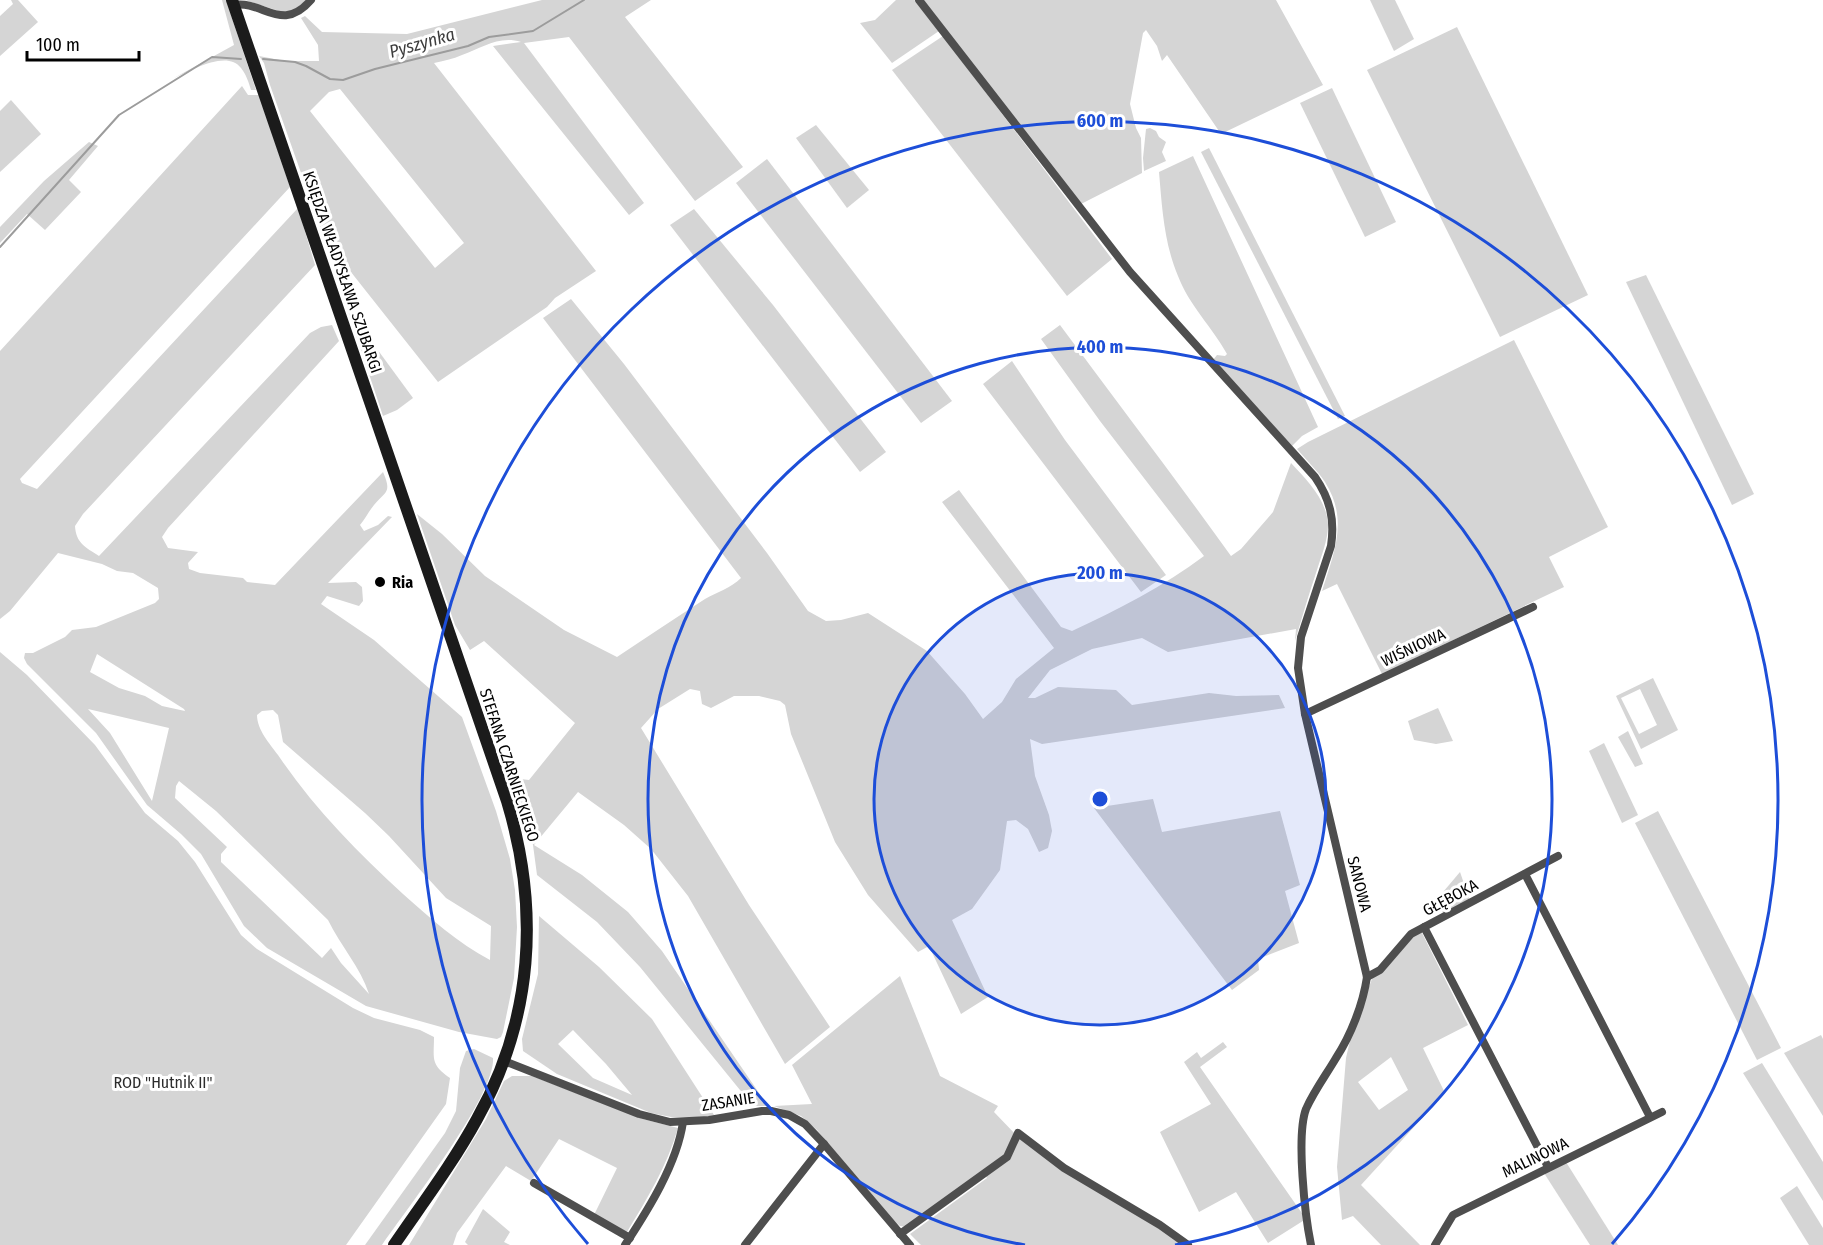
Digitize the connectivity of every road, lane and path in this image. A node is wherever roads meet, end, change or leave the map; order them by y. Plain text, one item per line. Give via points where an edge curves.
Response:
1 (311, 0) edge
2 (919, 0) edge
3 (233, 3) edge
4 (422, 555) joint
5 (1533, 607) dead end
6 (1305, 714) junction
7 (1558, 856) dead end
8 (1525, 874) junction
9 (1424, 927) junction
10 (1367, 977) junction
11 (504, 1061) junction
12 (1662, 1112) dead end
13 (1650, 1117) junction
14 (683, 1122) junction
15 (824, 1144) junction
16 (1548, 1167) junction
17 (534, 1183) dead end
18 (903, 1241) edge
19 (627, 1242) edge
20 (394, 1245) edge
21 (745, 1245) edge
22 (1188, 1245) edge
23 (1311, 1245) edge
24 (1435, 1245) edge

1 - 3 street via 300,11 286,15 248,3
2 - 6 street, SANOWA via 1127,270 1315,477 1328,500 1333,522 1330,546 1299,654
3 - 4 street, KSIĘDZA WŁADYSŁAWA SZUBARGI
4 - 11 street, STEFANA CZARNIECKIEGO via 507,801 523,864 527,906 525,970
5 - 6 street, WIŚNIOWA
6 - 10 street, SANOWA
7 - 8 street, GŁĘBOKA
8 - 9 street, GŁĘBOKA
8 - 13 street
9 - 10 street, GŁĘBOKA via 1411,934 1380,969
9 - 16 street
10 - 23 street, SANOWA via 1362,1000 1338,1056 1314,1092 1302,1124 1305,1205
11 - 14 street, ZASANIE via 639,1114
11 - 20 street, STEFANA CZARNIECKIEGO via 476,1121
12 - 13 street, MALINOWA
13 - 16 street, MALINOWA
14 - 15 street, ZASANIE via 771,1111 798,1119
14 - 19 street via 671,1162
15 - 18 street, ZASANIE
15 - 21 street
16 - 24 street, MALINOWA via 1453,1215
17 - 19 street
18 - 22 street via 1007,1157 1018,1133 1064,1168

